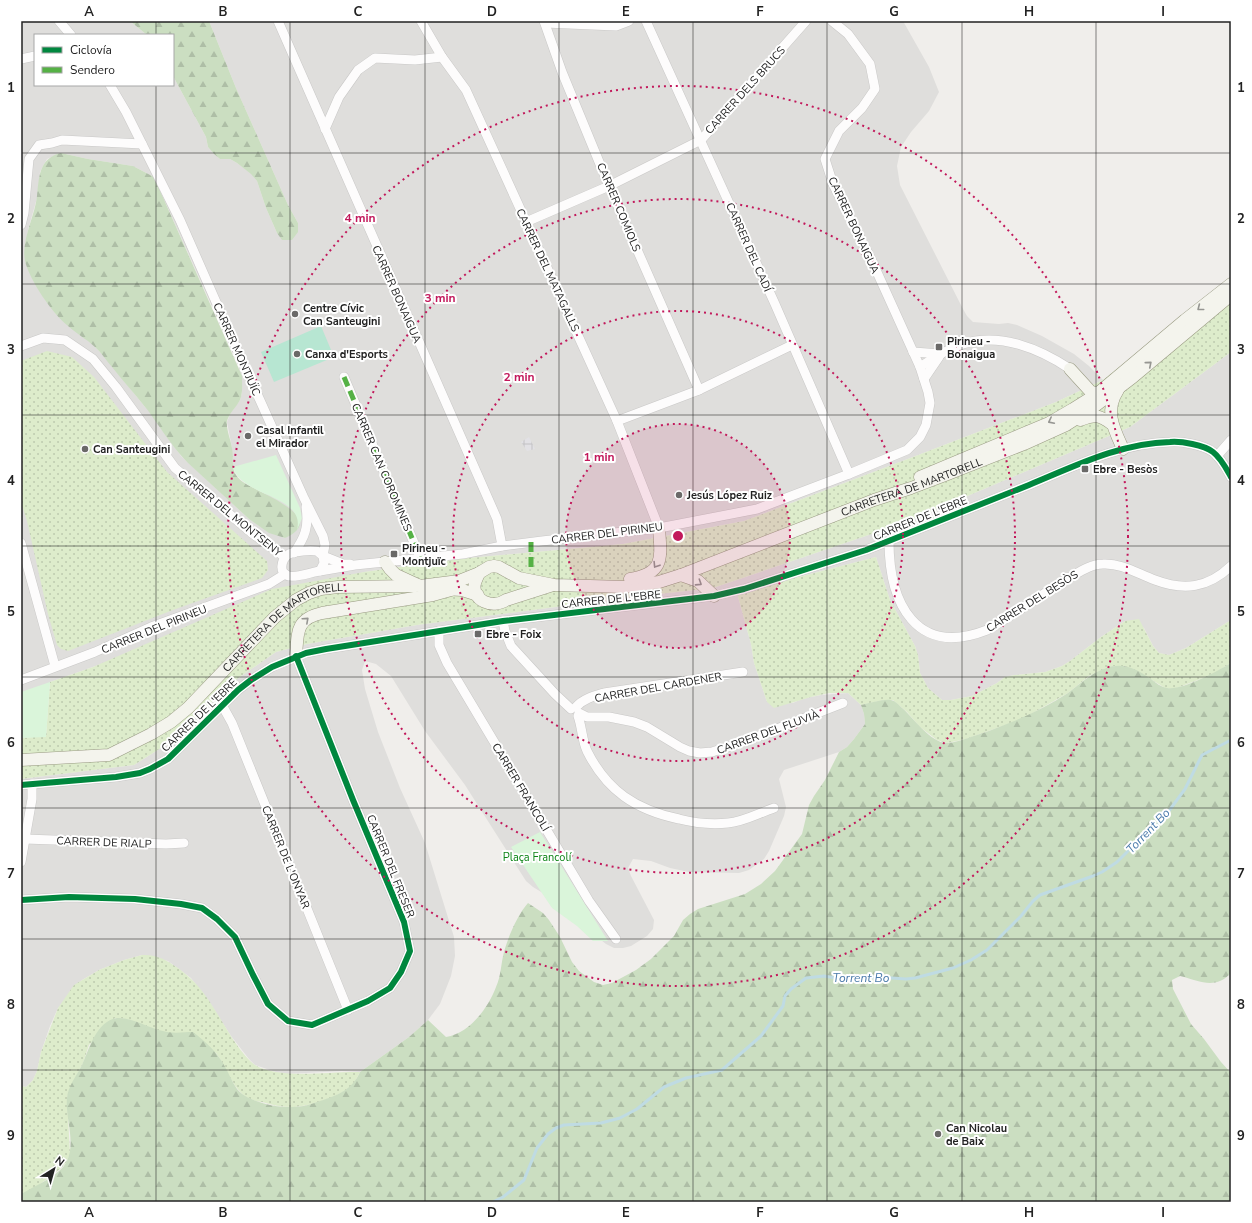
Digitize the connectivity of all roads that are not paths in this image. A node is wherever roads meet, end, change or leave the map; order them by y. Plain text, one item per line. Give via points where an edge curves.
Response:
1 (59, 21) edge
2 (278, 21) edge
3 (421, 21) edge
4 (629, 21) edge
5 (646, 21) edge
6 (806, 21) edge
7 (832, 21) edge
8 (544, 22) edge
9 (70, 34) edge
10 (34, 56) edge
11 (442, 57) junction
12 (21, 59) edge
13 (111, 86) edge
14 (325, 129) junction
15 (701, 140) junction
16 (142, 144) junction
17 (609, 186) junction
18 (526, 222) junction
19 (21, 225) edge
20 (1231, 284) edge
21 (1231, 295) edge
22 (792, 345) junction
23 (21, 346) edge
24 (913, 352) junction
25 (941, 354) junction
26 (920, 367) junction
27 (1070, 369) joint
28 (344, 377) dead end
29 (1133, 377) junction
30 (924, 379) junction
31 (1088, 382) junction
32 (1115, 385) junction
33 (699, 390) junction
34 (1097, 394) junction
35 (1077, 407) junction
36 (617, 421) junction
37 (1069, 423) junction
38 (1112, 424) junction
39 (1231, 440) edge
40 (1123, 449) junction
41 (1217, 456) junction
42 (849, 474) junction
43 (1231, 477) edge
44 (304, 498) junction
45 (874, 500) junction
46 (659, 528) junction
47 (889, 541) junction
48 (21, 543) edge
49 (502, 546) junction
50 (294, 553) junction
51 (323, 556) junction
52 (285, 557) junction
53 (420, 557) junction
54 (385, 562) junction
55 (355, 565) junction
56 (1231, 566) edge
57 (320, 571) junction
58 (506, 571) junction
59 (285, 574) junction
60 (479, 574) junction
61 (681, 575) junction
62 (554, 585) junction
63 (595, 585) junction
64 (420, 586) junction
65 (451, 590) junction
66 (478, 596) junction
67 (714, 596) junction
68 (506, 600) junction
69 (503, 621) junction
70 (439, 630) junction
71 (296, 656) junction
72 (55, 666) junction
73 (743, 672) dead end
74 (21, 680) edge
75 (843, 703) dead end
76 (222, 705) junction
77 (576, 711) junction
78 (126, 746) junction
79 (21, 753) edge
80 (21, 760) edge
81 (32, 784) junction
82 (21, 785) edge
83 (774, 808) dead end
84 (25, 839) junction
85 (184, 843) dead end
86 (21, 862) edge
87 (21, 900) edge
88 (616, 939) dead end
89 (348, 1010) junction

1 - 9 street
2 - 14 street, CARRER BONAIGUA
3 - 11 street, CARRER DEL MATAGALLS
4 - 8 street via 616,26
5 - 15 street, CARRER DEL CADÍ
6 - 15 street, CARRER DELS BRUCS
7 - 24 street, CARRER BONAIGUA via 848,34 870,64 875,89 862,108 839,131 825,159 833,184 872,261
8 - 17 street, CARRER COMIOLS
10 - 12 street
11 - 14 street via 414,60 375,58 358,70 339,97
11 - 18 street, CARRER DEL MATAGALLS via 466,90
13 - 16 street, CARRER MONTJUÏC
14 - 49 street, CARRER BONAIGUA via 497,519
15 - 17 street, CARRER DELS BRUCS
15 - 22 street, CARRER DEL CADÍ
16 - 19 street via 62,140 40,145 29,159
16 - 44 street, CARRER MONTJUÏC via 180,220
17 - 18 street, CARRER DELS BRUCS
17 - 33 street, CARRER COMIOLS
18 - 36 street, CARRER DEL MATAGALLS
20 -> 32 main road via 1185,320
29 -> 21 main road, CARRETERA DE MARTORELL
22 - 33 street
22 - 42 street, CARRER DEL CADÍ
23 - 52 street, CARRER DEL MONTSENY via 44,338 65,340 92,359 116,387 175,468 253,534
24 - 25 street
24 - 26 street, CARRER BONAIGUA
25 - 26 street
25 - 27 street via 964,343 994,340 1043,353
25 - 30 street
26 - 30 street, CARRER BONAIGUA
27 - 31 main road via 1082,374
28 - 53 street, CARRER CAN COROMINES
29 - 32 main road, CARRETERA DE MARTORELL
29 - 34 main road via 1122,381 1106,393
30 - 42 street, CARRER DEL PIRINEU via 930,403 926,426 920,437 907,450
31 - 32 main road
31 - 34 main road via 1096,389
31 - 35 main road
32 - 34 main road
32 - 37 main road, CARRETERA DE MARTORELL
32 - 38 main road
33 - 36 street
34 - 35 main road
34 - 37 main road via 1087,409
35 -> 45 main road via 1049,423 890,490
36 - 46 street, CARRER DEL MATAGALLS
37 - 38 main road via 1095,416 1103,417
37 - 45 main road, CARRETERA DE MARTORELL via 936,479
38 - 40 main road
39 - 41 street
40 - 41 street, CARRER DE L'EBRE via 1171,442 1208,449
40 - 47 street, CARRER DE L'EBRE
41 - 43 street
42 - 46 street, CARRER DEL PIRINEU via 757,510
44 - 50 street via 308,519 302,541
44 - 51 street, CARRER MONTJUÏC via 325,541
45 - 61 main road, CARRETERA DE MARTORELL
46 - 49 street, CARRER DEL PIRINEU
46 -> 63 main road via 660,559 653,571 640,578
47 - 56 street, CARRER DEL BESÒS via 892,577 900,601 909,617 930,633 949,637 966,636 987,630 1046,592 1097,564 1128,568 1174,586 1205,584
47 - 67 street, CARRER DE L'EBRE via 832,562
48 - 72 street
49 - 53 street, CARRER DEL PIRINEU via 463,554
50 - 51 street, CARRER DEL PIRINEU via 314,551
50 - 52 street, CARRER DEL PIRINEU
51 - 55 street, CARRER DEL PIRINEU via 343,564
51 - 57 street via 324,563
52 - 59 street via 282,564
53 - 54 street, CARRER DEL PIRINEU
54 - 55 street, CARRER DEL PIRINEU
54 - 64 main road via 396,575
55 - 57 street, CARRER DEL PIRINEU
57 - 59 street, CARRER DEL PIRINEU via 291,576
58 - 60 main road via 494,566 484,569
58 - 62 main road via 519,578
58 - 68 main road via 513,584
59 - 72 street, CARRER DEL PIRINEU via 269,584
60 - 64 main road via 459,582
60 - 66 main road via 475,583
61 - 63 main road, CARRETERA DE MARTORELL via 635,586
61 -> 67 main road via 698,581
62 - 63 main road, CARRETERA DE MARTORELL
62 - 68 main road
64 - 65 main road, CARRETERA DE MARTORELL
64 - 78 main road, CARRETERA DE MARTORELL via 338,587 316,590 302,596 275,617 179,716
65 - 66 main road, CARRETERA DE MARTORELL via 462,590
71 -> 65 main road via 299,628 313,615
66 - 68 main road via 491,604
67 - 69 street, CARRER DE L'EBRE
69 - 70 street, CARRER DE L'EBRE
69 - 77 street via 511,646 555,694
70 - 71 street, CARRER DE L'EBRE
70 - 88 street, CARRER FRANCOLÍ via 439,645 447,663 589,901
71 - 76 street, CARRER DE L'EBRE via 251,680
71 - 89 street, CARRER DEL FRESER via 404,922 410,951 401,972 390,988
72 - 74 street, CARRER DEL PIRINEU
73 - 77 street, CARRER DEL CARDENER via 604,693 579,703
75 - 77 street, CARRER DEL FLUVIÀ via 746,741 712,752 700,753 680,747 634,722 609,717 587,717
76 - 81 street, CARRER DE L'EBRE via 168,759 150,769 124,776
76 - 89 street, CARRER DE L'ONYAR via 232,723
77 - 83 street via 587,750 597,769 619,794 634,804 669,817 708,824 742,820
78 - 79 main road
78 - 80 main road, CARRETERA DE MARTORELL via 109,754
81 - 82 street, CARRER DE L'EBRE
81 - 84 street
84 - 85 street, CARRER DE RIALP
84 - 86 street
87 - 89 street, CARRER DEL FRESER via 69,897 135,899 202,908 235,937 268,1004 288,1021 312,1025

